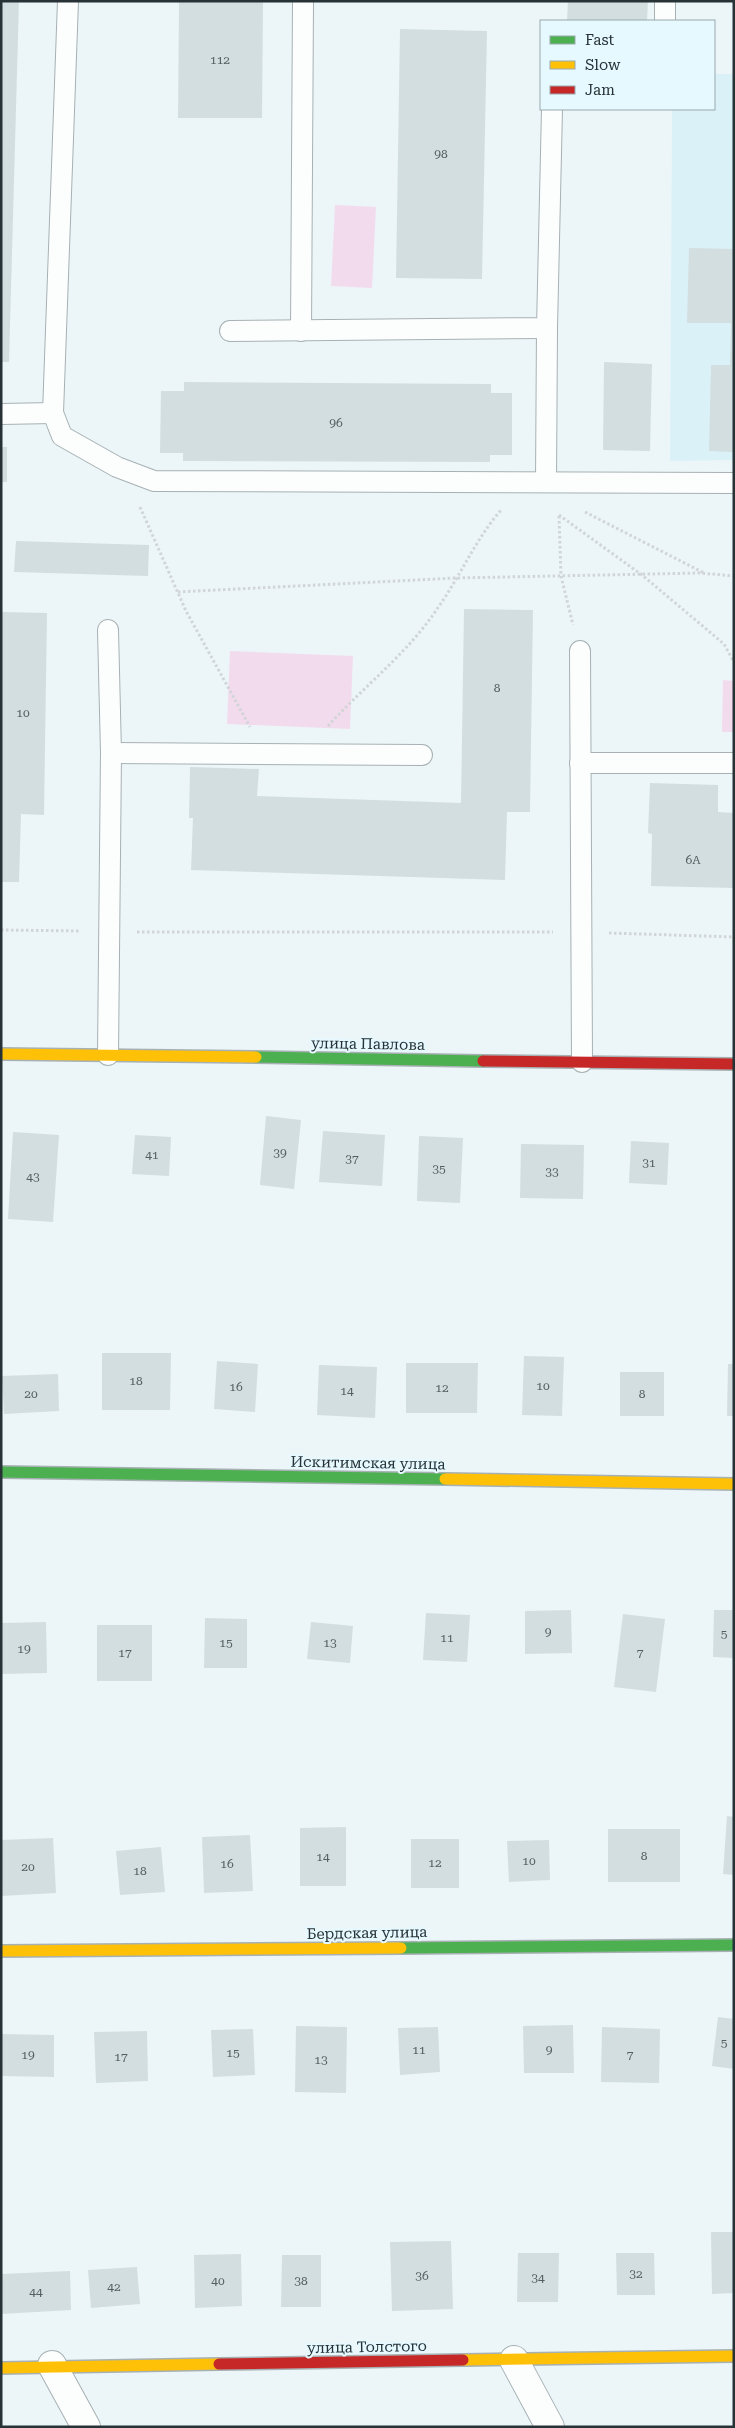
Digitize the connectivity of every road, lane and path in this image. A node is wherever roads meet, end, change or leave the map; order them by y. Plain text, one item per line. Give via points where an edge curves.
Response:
1 (68, 1) edge
2 (303, 1) edge
3 (665, 1) edge
4 (665, 20) edge
5 (552, 110) edge
6 (547, 328) junction
7 (230, 331) dead end
8 (302, 331) junction
9 (1, 414) edge
10 (53, 414) junction
11 (116, 467) junction
12 (524, 482) junction
13 (734, 483) edge
14 (554, 487) junction
15 (559, 515) junction
16 (707, 574) junction
17 (642, 575) junction
18 (561, 576) junction
19 (734, 576) edge
20 (455, 578) junction
21 (178, 592) junction
22 (108, 630) dead end
23 (580, 651) joint
24 (734, 662) edge
25 (111, 753) junction
26 (265, 754) junction
27 (302, 755) junction
28 (422, 755) dead end
29 (734, 763) edge
30 (580, 764) junction
31 (1, 930) edge
32 (109, 932) junction
33 (581, 932) junction
34 (734, 937) edge
35 (1, 1054) edge
36 (108, 1055) junction
37 (582, 1062) junction
38 (734, 1064) edge
39 (1, 1472) edge
40 (734, 1484) edge
41 (734, 1945) edge
42 (1, 1951) edge
43 (734, 2356) edge
44 (514, 2360) junction
45 (52, 2365) junction
46 (1, 2368) edge
47 (86, 2427) edge
48 (550, 2427) edge

1 - 10 lane
2 - 8 lane
3 - 4 lane
5 - 6 lane
6 - 8 lane
6 - 14 lane
7 - 8 lane
9 - 10 lane
10 - 11 lane via 62,436
11 - 12 lane via 154,481
11 - 21 path via 146,517
12 - 14 lane
12 - 20 path via 493,519
13 - 14 lane
14 - 15 path
14 - 16 path via 608,525
15 - 17 path
15 - 18 path
16 - 17 path
16 - 19 path
17 - 18 path
17 - 24 path via 724,644
18 - 20 path
18 - 23 path
20 - 21 path
20 - 27 path via 437,609 393,663 340,713
21 - 26 path
22 - 25 lane
23 - 30 lane
25 - 26 lane
25 - 32 lane
26 - 27 lane
27 - 28 lane
29 - 30 lane
30 - 33 lane
31 - 32 path
32 - 33 path
32 - 36 lane
33 - 34 path
33 - 37 lane
35 - 36 street, улица Павлова
36 - 37 street, улица Павлова
37 - 38 street, улица Павлова
39 - 40 street, Искитимская улица
41 - 42 street, Бердская улица
43 - 44 street, улица Толстого
44 - 45 street, улица Толстого
44 - 48 street
45 - 46 street, улица Толстого
45 - 47 street

